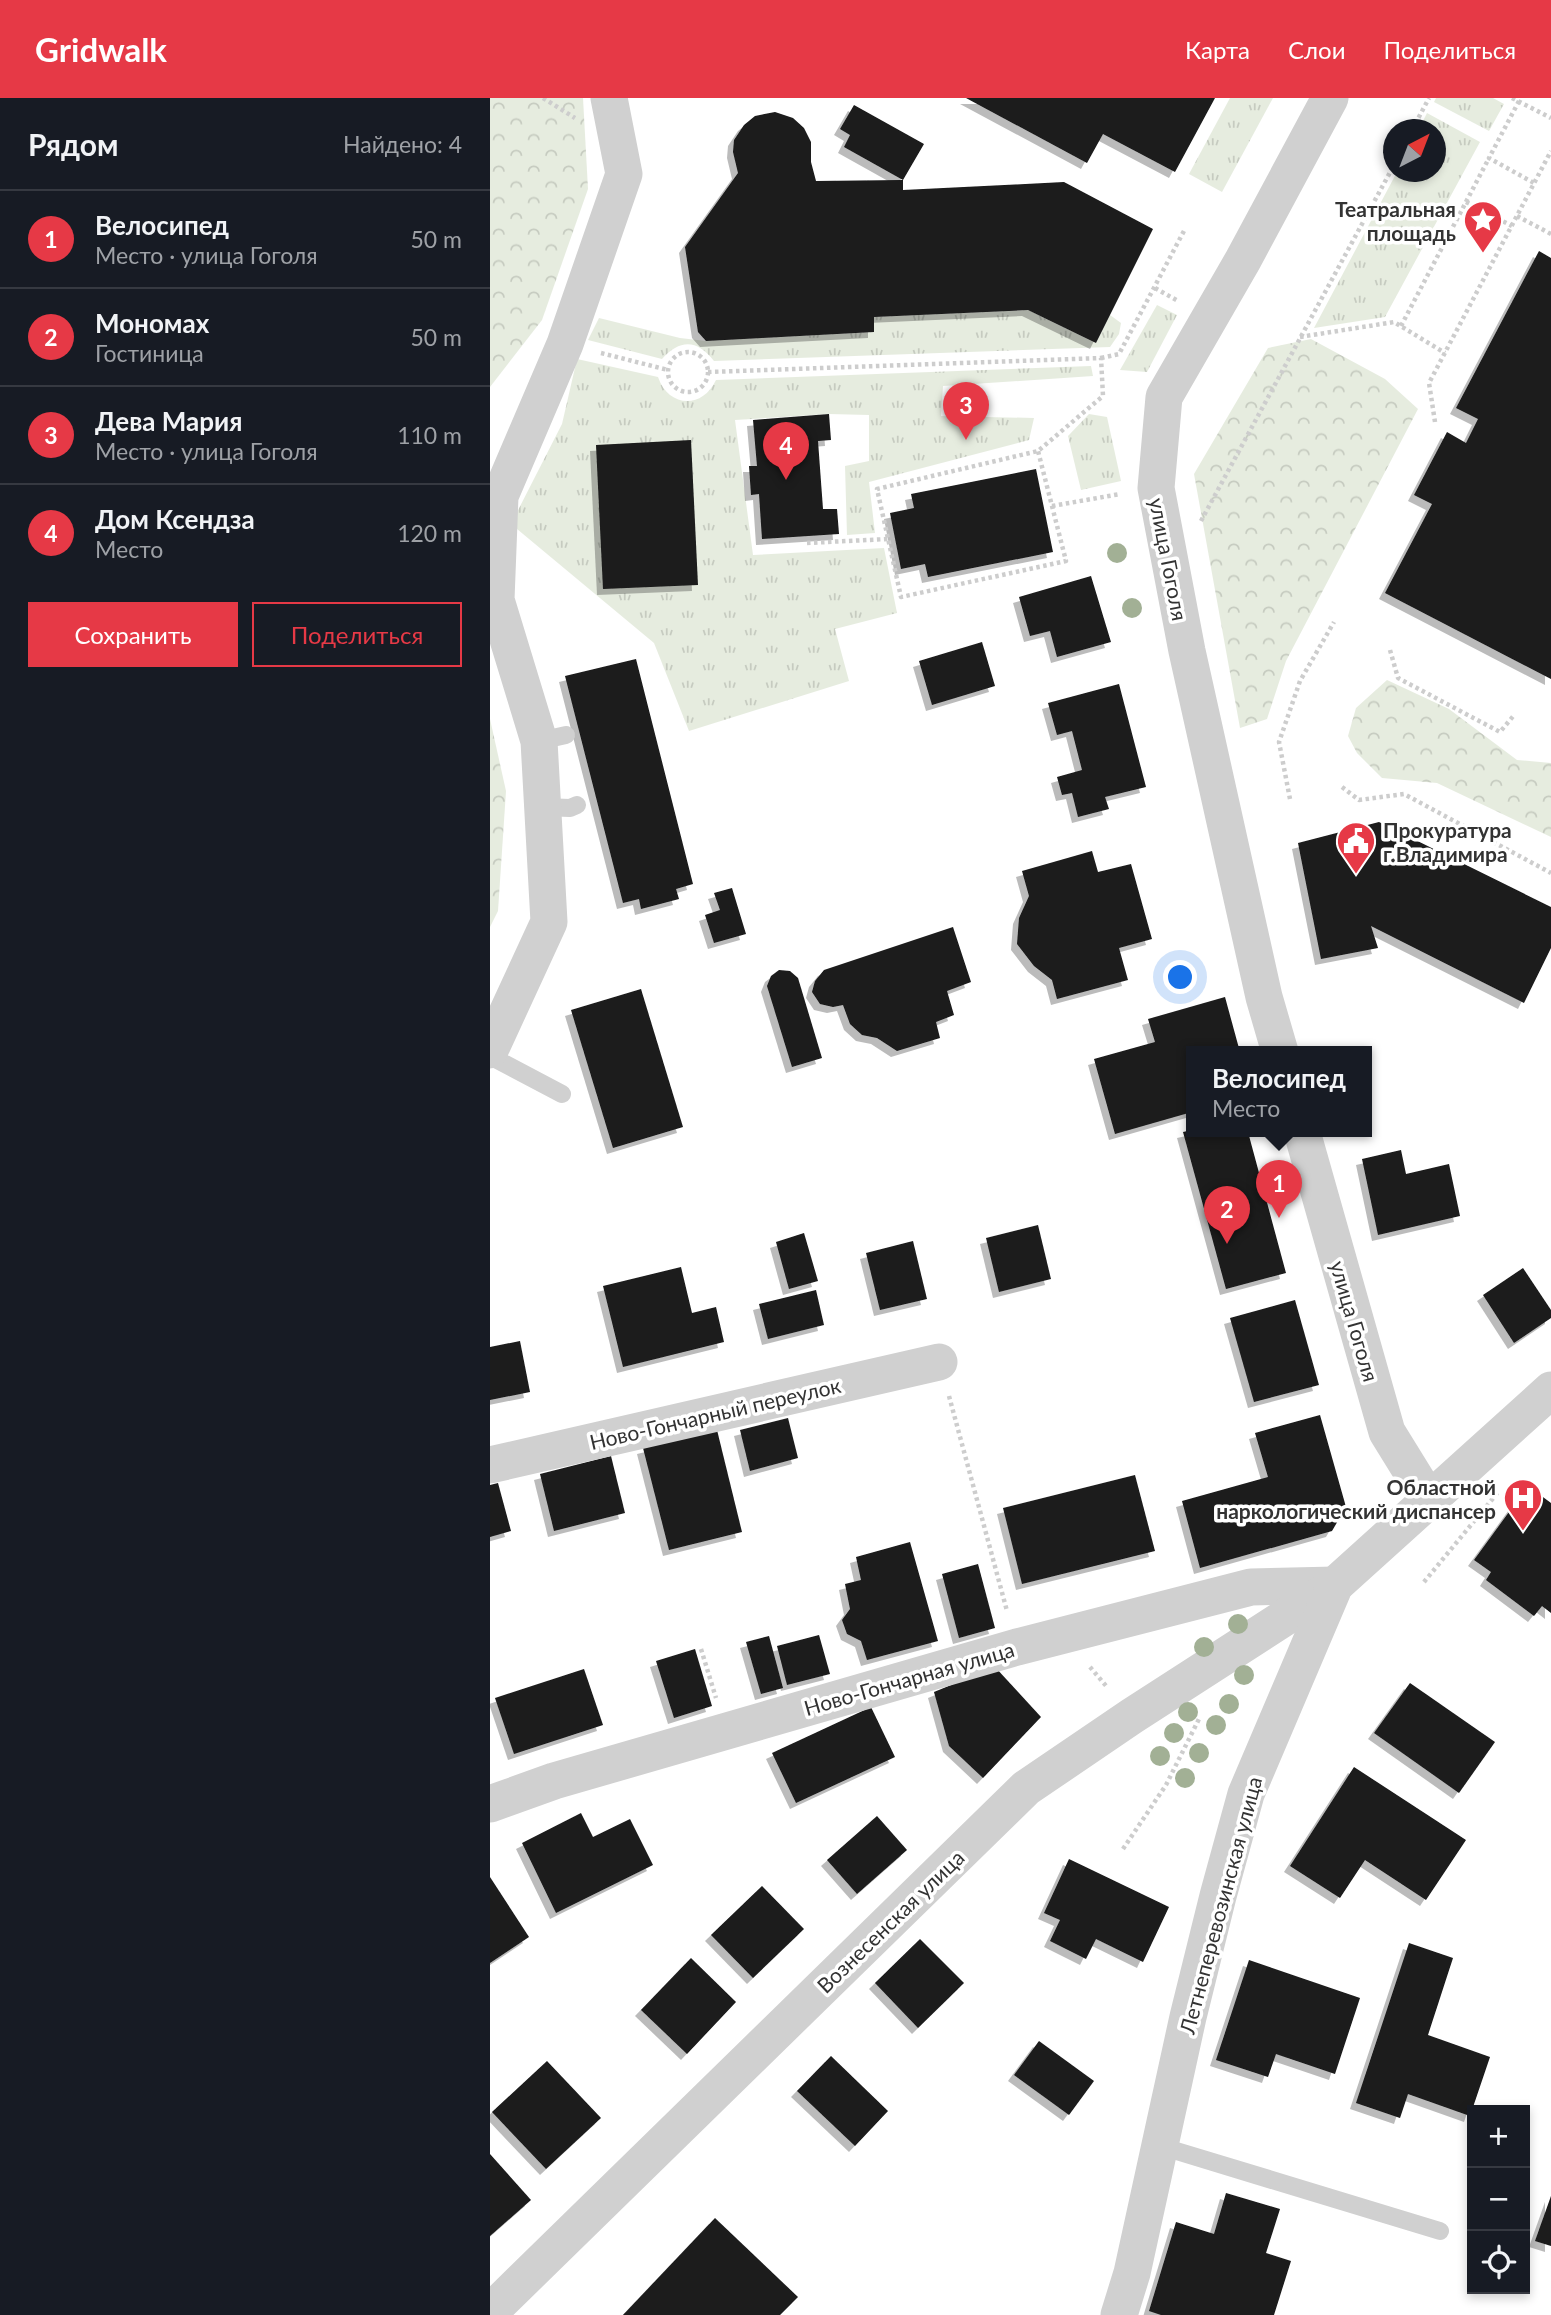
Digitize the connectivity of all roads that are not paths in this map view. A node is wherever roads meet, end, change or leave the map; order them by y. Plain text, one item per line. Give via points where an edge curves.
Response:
1 (609, 98) edge
2 (1330, 98) edge
3 (492, 1043) edge
4 (1278, 1046) edge
5 (562, 1094) dead end
6 (1304, 1137) edge
7 (939, 1362) road end
8 (1551, 1390) edge
9 (490, 1465) edge
10 (1429, 1500) junction
11 (1335, 1585) junction
12 (490, 1804) edge
13 (1160, 2146) junction
14 (1440, 2231) dead end
15 (490, 2312) edge
16 (1119, 2315) edge

1 - 3 street via 624,174 565,344 500,496 496,600 552,738 560,806 549,922
2 - 4 street, улица Гоголя via 1164,397 1156,488 1187,651
3 - 5 lane
6 - 10 street, улица Гоголя via 1387,1432
7 - 9 street, Ново-Гончарный переулок
8 - 10 street, Летнеперевозинская улица
10 - 11 street, Летнеперевозинская улица
11 - 12 street, Ново-Гончарная улица via 1251,1587 1063,1634 554,1781
11 - 13 street, Летнеперевозинская улица via 1246,1794
11 - 15 street, Вознесенская улица via 1026,1788
13 - 14 lane
13 - 16 street, Летнеперевозинская улица

